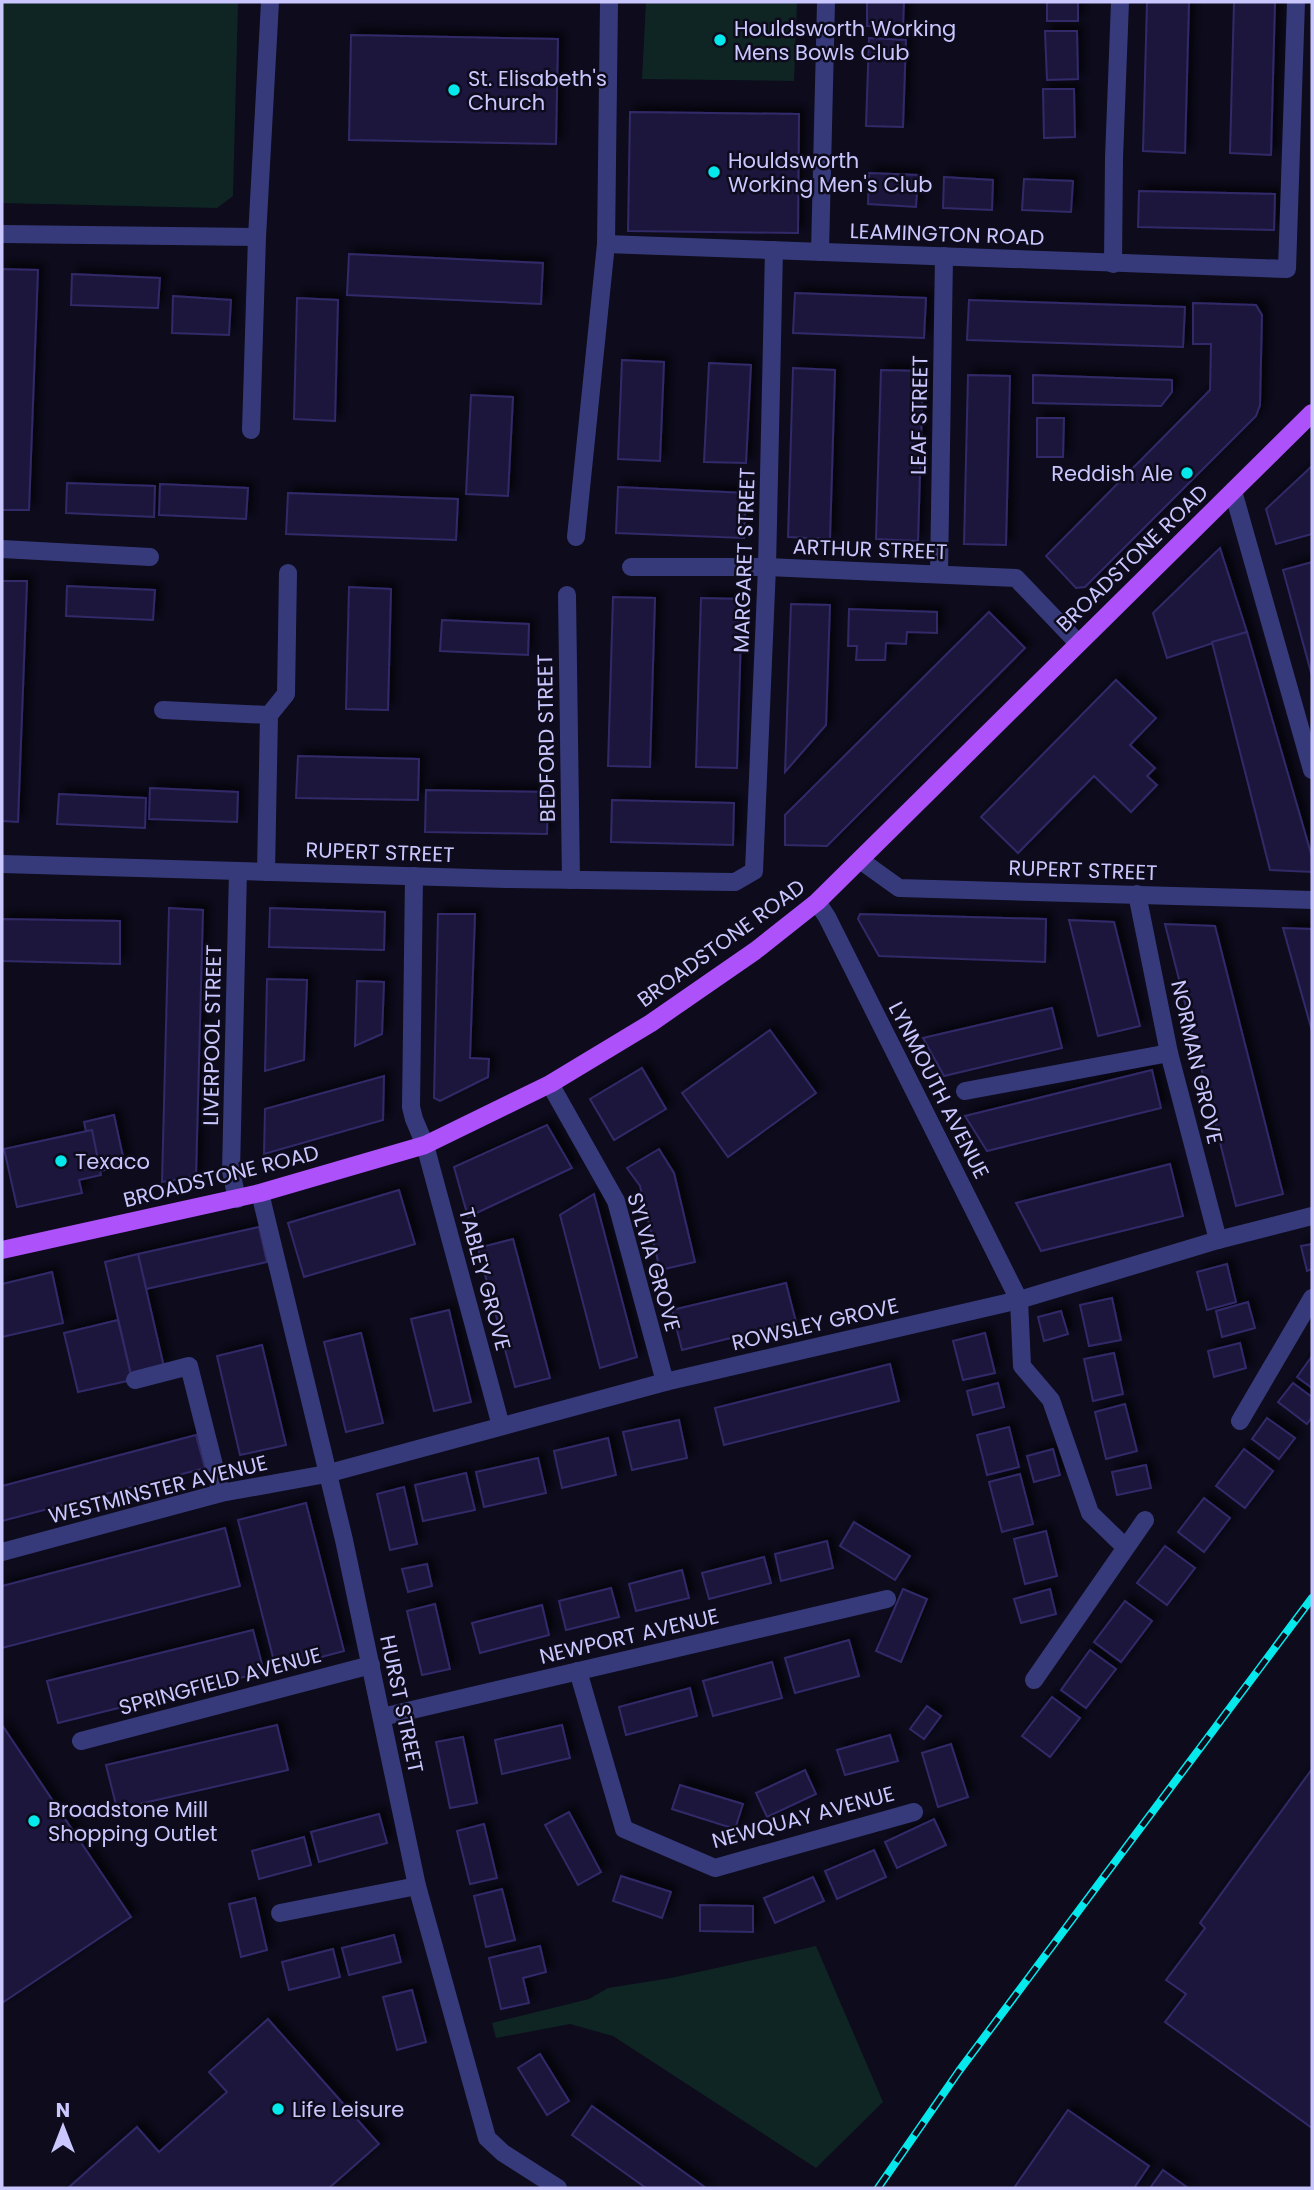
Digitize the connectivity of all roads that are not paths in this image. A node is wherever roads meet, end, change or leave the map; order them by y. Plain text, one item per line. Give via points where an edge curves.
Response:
1 (270, 2) edge
2 (609, 2) edge
3 (826, 2) edge
4 (1120, 2) edge
5 (1296, 2) edge
6 (2, 234) edge
7 (257, 237) junction
8 (606, 244) junction
9 (774, 250) junction
10 (820, 252) junction
11 (944, 256) junction
12 (1113, 264) junction
13 (1312, 413) edge
14 (251, 430) dead end
15 (1233, 491) junction
16 (576, 537) dead end
17 (2, 549) edge
18 (150, 557) dead end
19 (631, 567) dead end
20 (767, 567) junction
21 (288, 573) dead end
22 (939, 574) junction
23 (567, 595) dead end
24 (1078, 643) junction
25 (163, 710) dead end
26 (269, 715) junction
27 (1312, 770) edge
28 (860, 860) junction
29 (2, 864) edge
30 (238, 871) junction
31 (754, 871) joint
32 (266, 872) junction
33 (414, 876) junction
34 (571, 880) junction
35 (1137, 894) junction
36 (1312, 900) edge
37 (817, 902) junction
38 (1169, 1053) junction
39 (550, 1084) junction
40 (965, 1091) dead end
41 (425, 1145) junction
42 (260, 1193) junction
43 (237, 1199) junction
44 (1312, 1216) edge
45 (1217, 1240) junction
46 (2, 1250) edge
47 (1312, 1298) edge
48 (1019, 1300) junction
49 (135, 1380) dead end
50 (665, 1382) junction
51 (1240, 1421) dead end
52 (501, 1426) junction
53 (326, 1474) junction
54 (221, 1493) junction
55 (1144, 1520) dead end
56 (1125, 1547) junction
57 (2, 1552) edge
58 (887, 1599) dead end
59 (370, 1665) junction
60 (578, 1671) junction
61 (1034, 1679) dead end
62 (382, 1717) junction
63 (81, 1741) dead end
64 (914, 1812) dead end
65 (417, 1886) junction
66 (280, 1913) dead end
67 (558, 2188) edge

1 - 7 street
2 - 8 street
3 - 10 street
4 - 12 street
5 - 12 street, LEAMINGTON ROAD via 1287,269
6 - 7 street
7 - 14 street
8 - 9 street, LEAMINGTON ROAD
8 - 16 street
9 - 10 street, LEAMINGTON ROAD
9 - 20 street, MARGARET STREET
10 - 11 street, LEAMINGTON ROAD
11 - 12 street, LEAMINGTON ROAD
11 - 22 street, LEAF STREET
13 - 15 main road, BROADSTONE ROAD
15 - 24 main road, BROADSTONE ROAD
15 - 27 street
17 - 18 street
19 - 20 street, ARTHUR STREET
20 - 22 street, ARTHUR STREET
20 - 31 street, MARGARET STREET
21 - 26 street via 286,694
22 - 24 street, ARTHUR STREET via 1016,578
23 - 34 street, BEDFORD STREET
24 - 28 main road, BROADSTONE ROAD
25 - 26 street
26 - 32 street
28 - 35 street, RUPERT STREET via 899,888
28 - 37 main road, BROADSTONE ROAD
29 - 30 street, RUPERT STREET
30 - 32 street, RUPERT STREET
30 - 43 street, LIVERPOOL STREET via 231,1171
31 - 34 street, RUPERT STREET via 736,882
32 - 33 street, RUPERT STREET
33 - 34 street, RUPERT STREET
33 - 41 street, TABLEY GROVE via 411,1107
35 - 36 street, RUPERT STREET
35 - 38 street, NORMAN GROVE
37 - 39 main road, BROADSTONE ROAD via 662,1016
37 - 48 street, LYNMOUTH AVENUE
38 - 40 street
38 - 45 street, NORMAN GROVE
39 - 41 main road, BROADSTONE ROAD
39 - 50 street, SYLVIA GROVE via 616,1201
41 - 42 main road, BROADSTONE ROAD
41 - 52 street, TABLEY GROVE
42 - 43 main road, BROADSTONE ROAD
42 - 53 street, HURST STREET
43 - 46 main road, BROADSTONE ROAD
44 - 45 street, ROWSLEY GROVE
45 - 48 street, ROWSLEY GROVE
47 - 51 street
48 - 50 street, ROWSLEY GROVE
48 - 56 street via 1022,1366 1051,1400 1090,1513
49 - 54 street via 189,1366
50 - 52 street, ROWSLEY GROVE
52 - 53 street, ROWSLEY GROVE
53 - 54 street, WESTMINSTER AVENUE
53 - 59 street, HURST STREET
54 - 57 street, WESTMINSTER AVENUE
55 - 56 street
56 - 61 street
58 - 60 street, NEWPORT AVENUE
59 - 62 street, HURST STREET
59 - 63 street, SPRINGFIELD AVENUE
60 - 62 street, NEWPORT AVENUE
60 - 64 street, NEWQUAY AVENUE via 624,1829 715,1868
62 - 65 street, HURST STREET
65 - 66 street
65 - 67 street, HURST STREET via 487,2138

